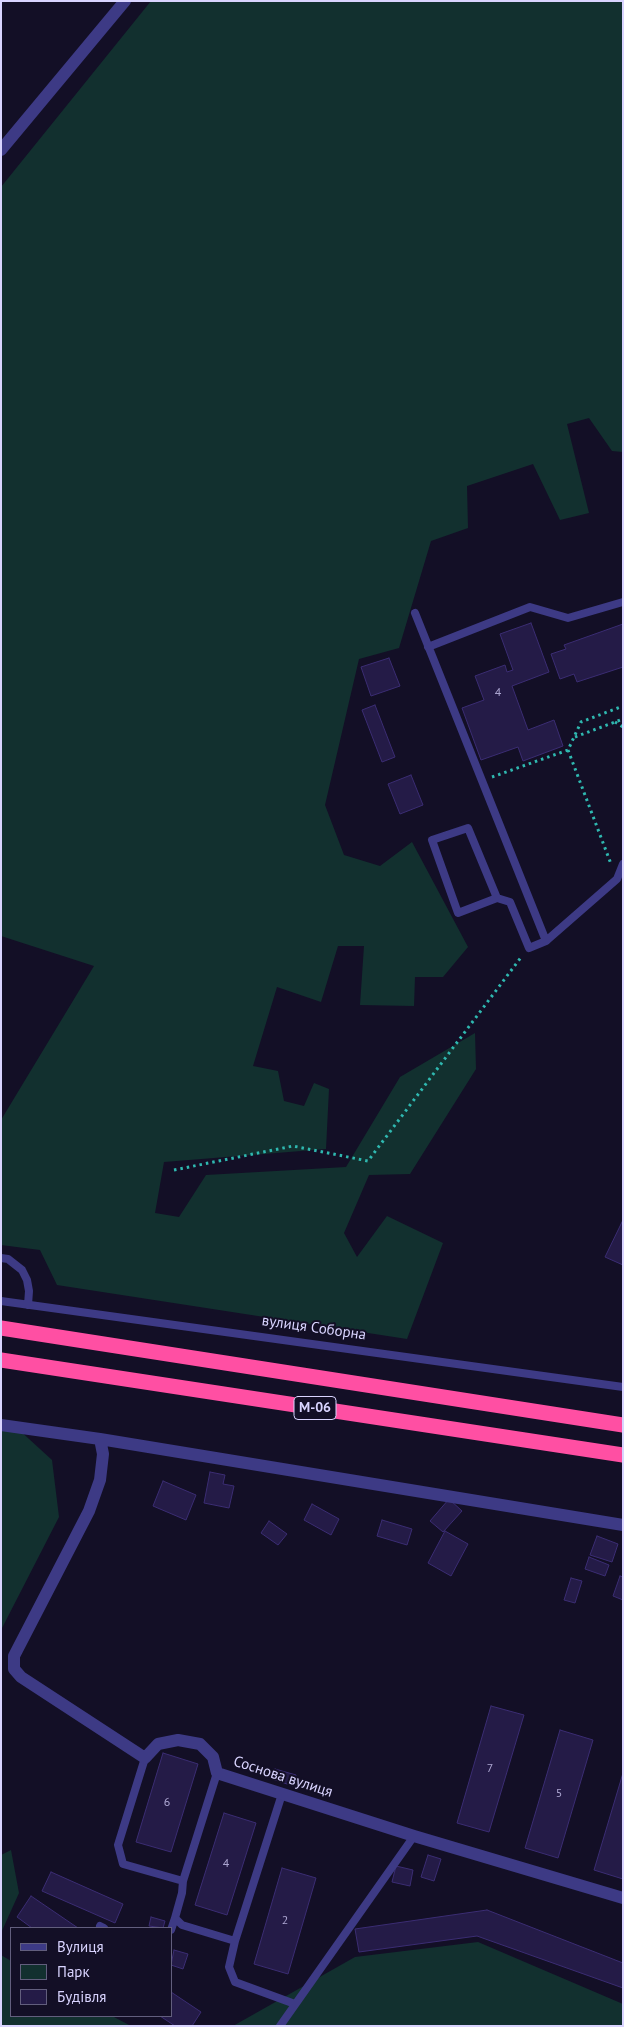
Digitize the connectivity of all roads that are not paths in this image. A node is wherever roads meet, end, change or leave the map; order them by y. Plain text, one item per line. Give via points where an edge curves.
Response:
1 (125, 1) edge
2 (1, 150) edge
3 (623, 602) edge
4 (415, 613) dead end
5 (428, 647) junction
6 (623, 864) edge
7 (497, 898) junction
8 (546, 942) junction
9 (1, 1258) edge
10 (1, 1301) edge
11 (28, 1305) junction
12 (1, 1328) edge
13 (1, 1360) edge
14 (623, 1388) edge
15 (1, 1424) edge
16 (623, 1425) edge
17 (100, 1439) junction
18 (623, 1455) edge
19 (623, 1525) edge
20 (145, 1758) junction
21 (217, 1773) junction
22 (282, 1794) junction
23 (414, 1836) junction
24 (183, 1881) junction
25 (623, 1898) edge
26 (175, 1918) junction
27 (172, 1927) edge
28 (235, 1941) junction
29 (295, 2004) junction
30 (280, 2026) edge

1 - 2 street
3 - 5 lane via 568,618 530,608
4 - 5 lane
5 - 8 lane
6 - 8 lane via 616,879
7 - 7 lane via 468,828 432,840 458,913
7 - 8 lane via 510,902 529,948
9 - 11 lane via 8,1259 22,1270 29,1290
10 - 11 lane, вулиця Соборна
11 - 14 lane, вулиця Соборна
12 - 16 highway, М-06
13 - 18 highway, М-06
15 - 17 street
17 - 19 street
17 - 20 street via 104,1454 100,1480 89,1511 14,1656 14,1669 21,1677
20 - 21 street, Соснова вулиця via 158,1744 178,1740 200,1744 213,1757
20 - 24 lane via 118,1846 123,1864
21 - 22 street, Соснова вулиця
21 - 24 lane
22 - 23 street, Соснова вулиця
22 - 28 lane
23 - 25 street, Соснова вулиця
23 - 29 lane
24 - 26 lane
26 - 27 lane
26 - 28 lane via 182,1925
28 - 29 lane via 229,1967 235,1982
29 - 30 lane

